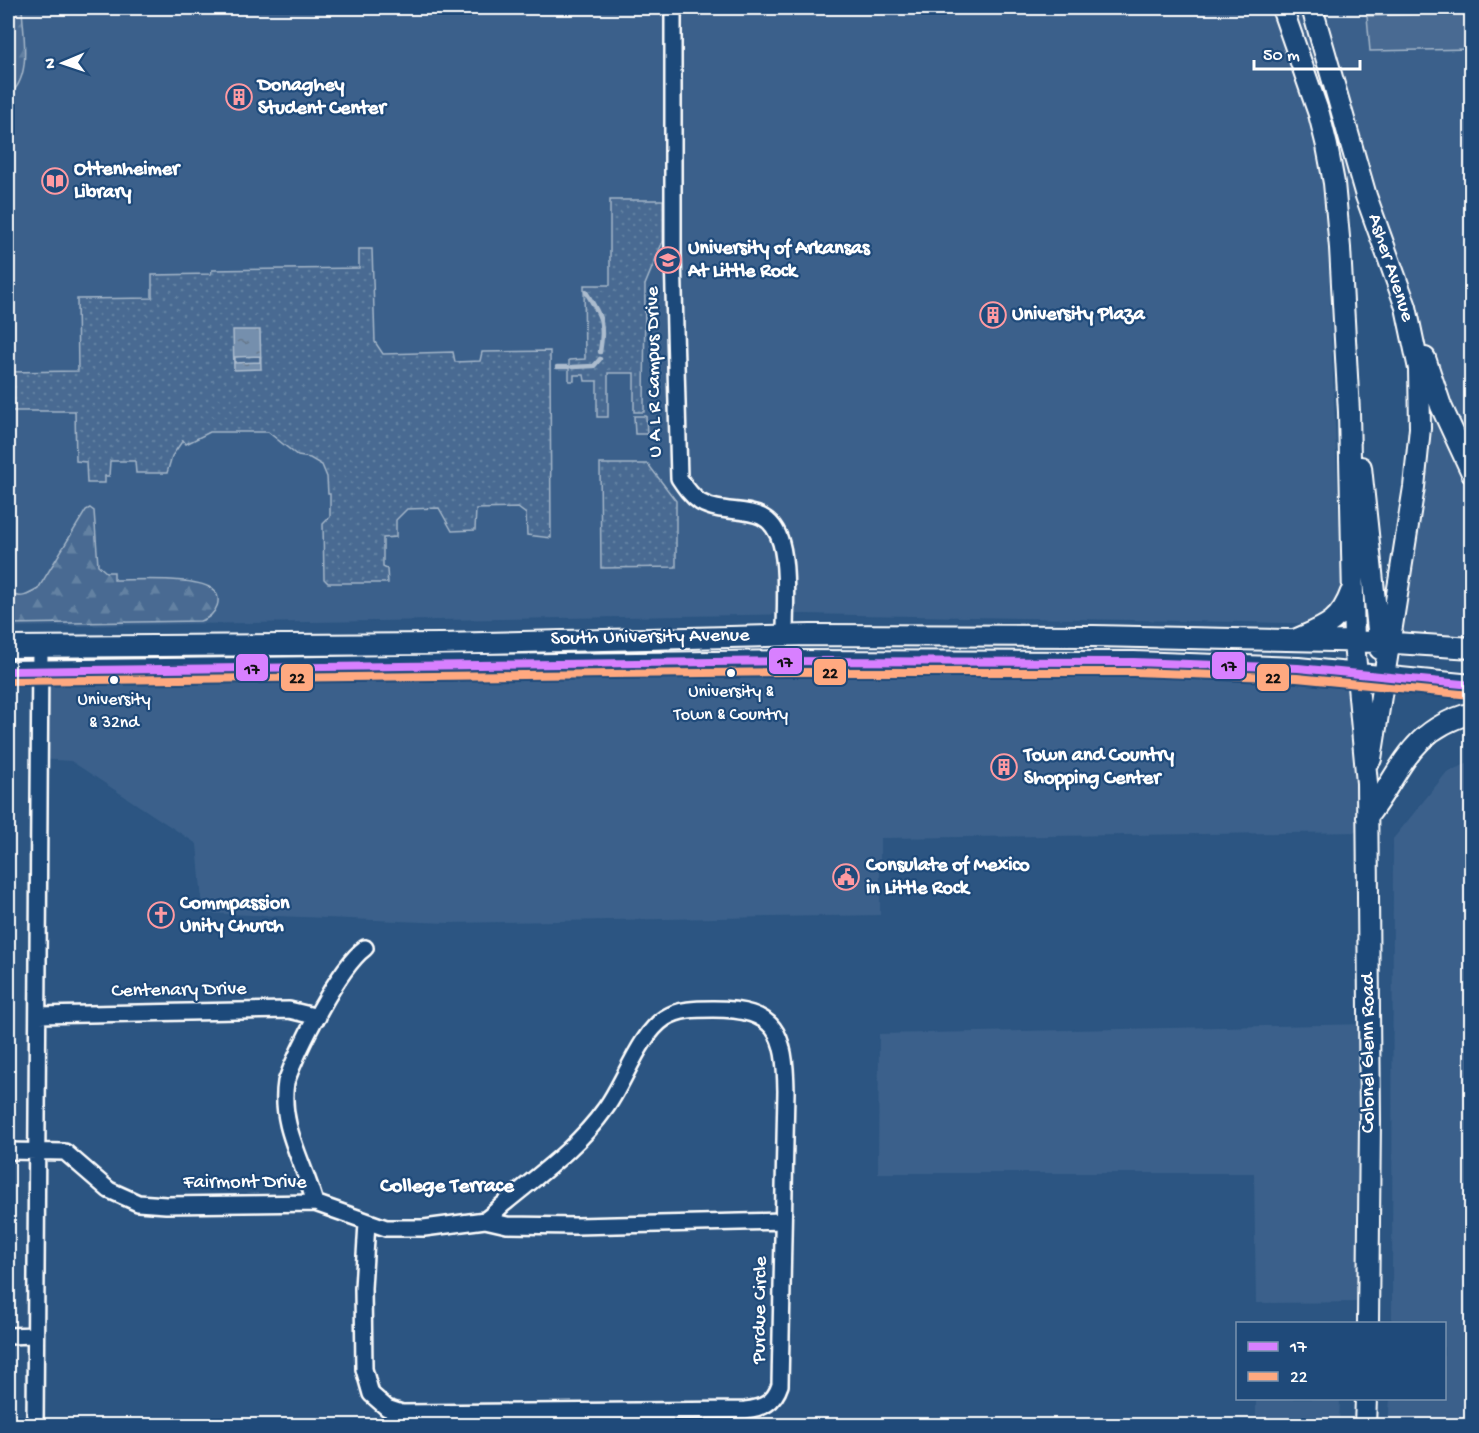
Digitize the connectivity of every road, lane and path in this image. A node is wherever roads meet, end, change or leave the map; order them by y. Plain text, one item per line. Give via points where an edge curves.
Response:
1 (673, 8) edge
2 (1282, 8) edge
3 (1312, 8) edge
4 (1407, 307) junction
5 (1349, 412) junction
6 (1472, 473) edge
7 (1353, 587) junction
8 (786, 635) junction
9 (1290, 642) junction
10 (1354, 643) junction
11 (1384, 643) junction
12 (8, 647) edge
13 (40, 647) junction
14 (1472, 648) edge
15 (40, 670) junction
16 (8, 671) edge
17 (1356, 673) junction
18 (1384, 676) junction
19 (1472, 685) edge
20 (1472, 712) edge
21 (1366, 783) junction
22 (1367, 817) junction
23 (365, 948) dead end
24 (39, 1015) junction
25 (318, 1017) junction
26 (36, 1150) junction
27 (8, 1151) edge
28 (315, 1203) junction
29 (485, 1220) junction
30 (783, 1221) junction
31 (367, 1223) junction
32 (1368, 1322) edge
33 (34, 1335) junction
34 (8, 1336) edge
35 (1366, 1400) edge
36 (35, 1425) edge
37 (1365, 1425) edge

1 - 8 street, U A L R Campus Drive via 673,254 679,478 702,503 757,514 774,528 783,551
2 - 5 main road, Asher Avenue via 1319,114 1334,183
3 - 4 main road, Asher Avenue via 1366,196
4 - 6 main road via 1441,406
4 - 11 main road, Asher Avenue via 1419,369 1420,428 1414,487
5 - 7 main road, Asher Avenue
5 - 11 main road, Colonel Glenn Road via 1361,461
7 - 9 main road via 1334,622
7 - 10 main road, Asher Avenue
8 - 9 main road, South University Avenue via 1094,636
8 - 13 main road, South University Avenue via 441,644
9 - 10 main road, South University Avenue
10 - 11 main road, South University Avenue
10 - 17 main road, Asher Avenue
11 - 14 main road, South University Avenue
11 - 18 main road, Colonel Glenn Road
12 - 13 main road, South University Avenue
13 - 15 street
15 - 16 main road, South University Avenue
15 - 17 main road, South University Avenue via 798,661 1134,662
15 - 24 street
17 - 18 main road, South University Avenue
17 - 21 main road, Colonel Glenn Road
18 - 19 main road, South University Avenue
18 - 21 main road, Colonel Glenn Road
20 - 22 main road via 1442,724 1419,742
21 - 22 main road, Colonel Glenn Road
22 - 32 main road, Colonel Glenn Road
23 - 25 street via 354,956
24 - 25 street, Centenary Drive via 288,1010
24 - 26 street
25 - 28 street via 291,1068 283,1097 287,1125
26 - 27 street, Fairmont Drive
26 - 28 street, Fairmont Drive via 65,1152 110,1190 138,1203
26 - 33 street
28 - 31 street, Fairmont Drive
29 - 30 street, Fairmont Drive via 507,1225 576,1226
29 - 30 street, Purdue Circle via 530,1184 598,1119 648,1036 664,1019 694,1009 727,1009 759,1015 772,1029 785,1054
29 - 31 street, Fairmont Drive via 424,1228 386,1228
30 - 31 street, Purdue Circle via 780,1385 763,1407 481,1413 396,1412 371,1394 363,1346
33 - 34 street
33 - 36 street
35 - 37 main road

